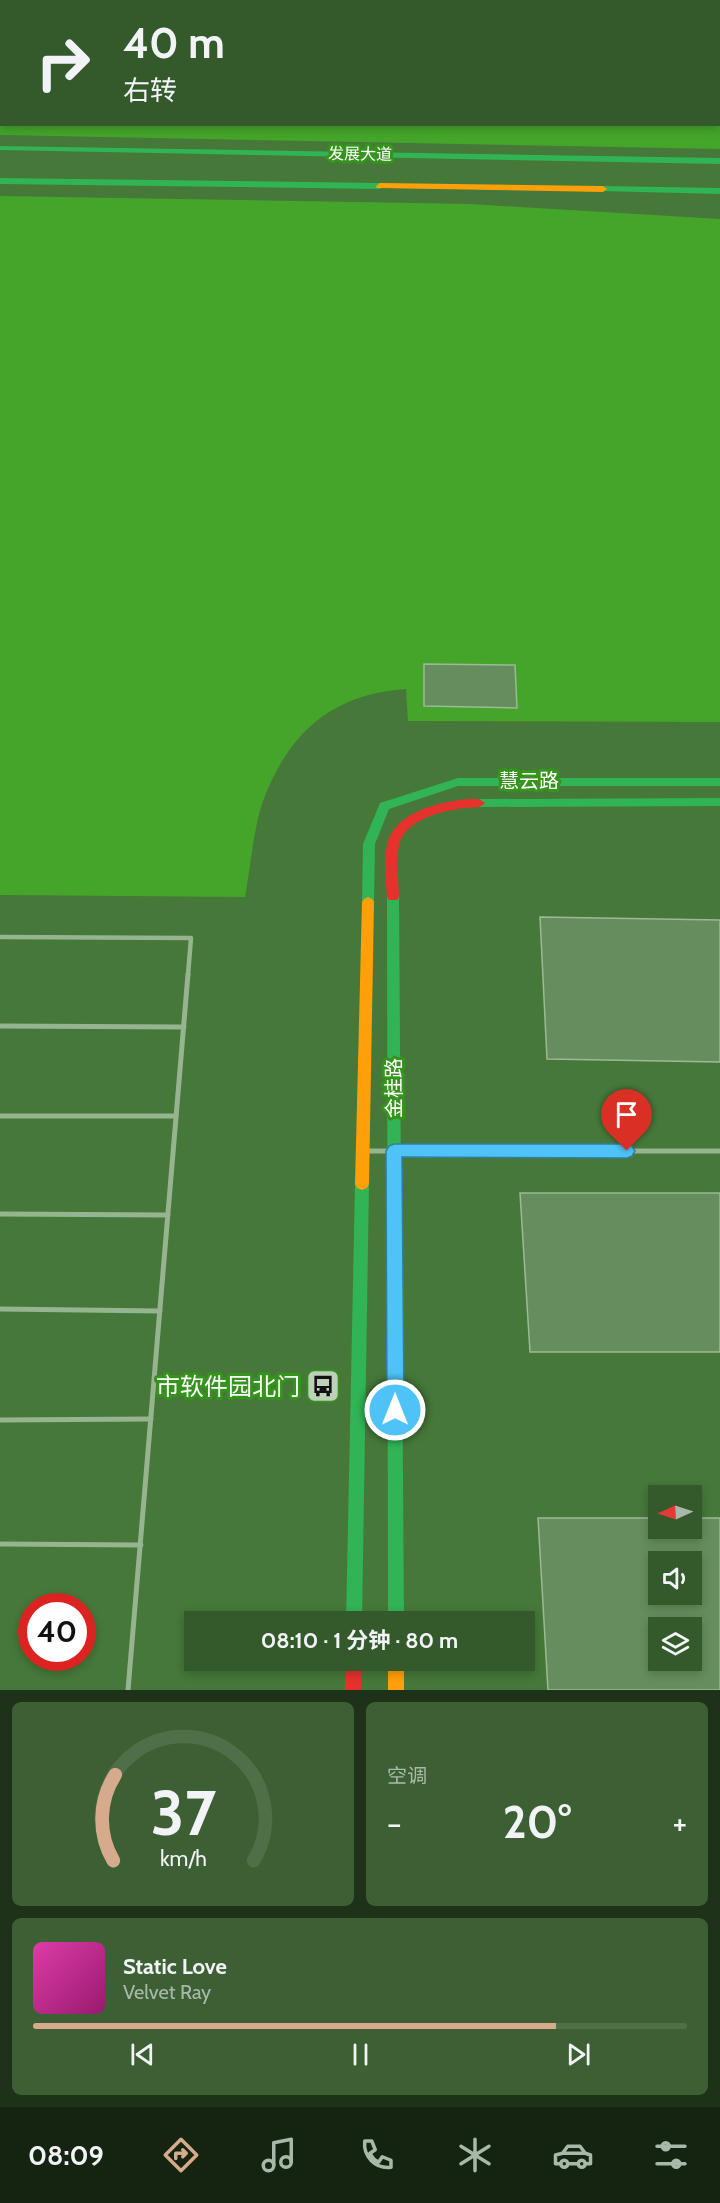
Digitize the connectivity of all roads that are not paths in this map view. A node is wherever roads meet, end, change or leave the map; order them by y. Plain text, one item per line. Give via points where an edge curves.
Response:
1 (0, 148) edge
2 (720, 161) edge
3 (0, 180) edge
4 (720, 191) edge
5 (720, 782) edge
6 (720, 802) edge
7 (393, 842) joint
8 (369, 844) joint
9 (0, 937) edge
10 (0, 1026) edge
11 (184, 1027) junction
12 (0, 1116) edge
13 (176, 1116) junction
14 (363, 1151) junction
15 (394, 1151) junction
16 (720, 1151) edge
17 (0, 1214) edge
18 (168, 1215) junction
19 (0, 1309) edge
20 (160, 1311) junction
21 (151, 1419) junction
22 (0, 1420) edge
23 (0, 1544) edge
24 (141, 1545) junction
25 (354, 1611) edge
26 (396, 1611) edge
27 (354, 1671) edge
28 (396, 1671) edge
29 (128, 1690) edge
30 (353, 1690) edge
31 (396, 1690) edge

1 - 2 street, 发展大道
3 - 4 street, 发展大道
5 - 8 street, 慧云路 via 458,782 384,806
6 - 7 street, 慧云路 via 458,803 410,820
7 - 15 street, 金桂路
8 - 14 street, 金桂路
9 - 11 lane via 191,938
10 - 11 lane
11 - 13 lane
12 - 13 lane
13 - 18 lane
14 - 15 lane
14 - 25 street, 金桂路
15 - 16 lane
15 - 26 street, 金桂路
17 - 18 lane
18 - 20 lane
19 - 20 lane
20 - 21 lane
21 - 22 lane
21 - 24 lane
23 - 24 lane
24 - 29 lane
27 - 30 street
28 - 31 street

